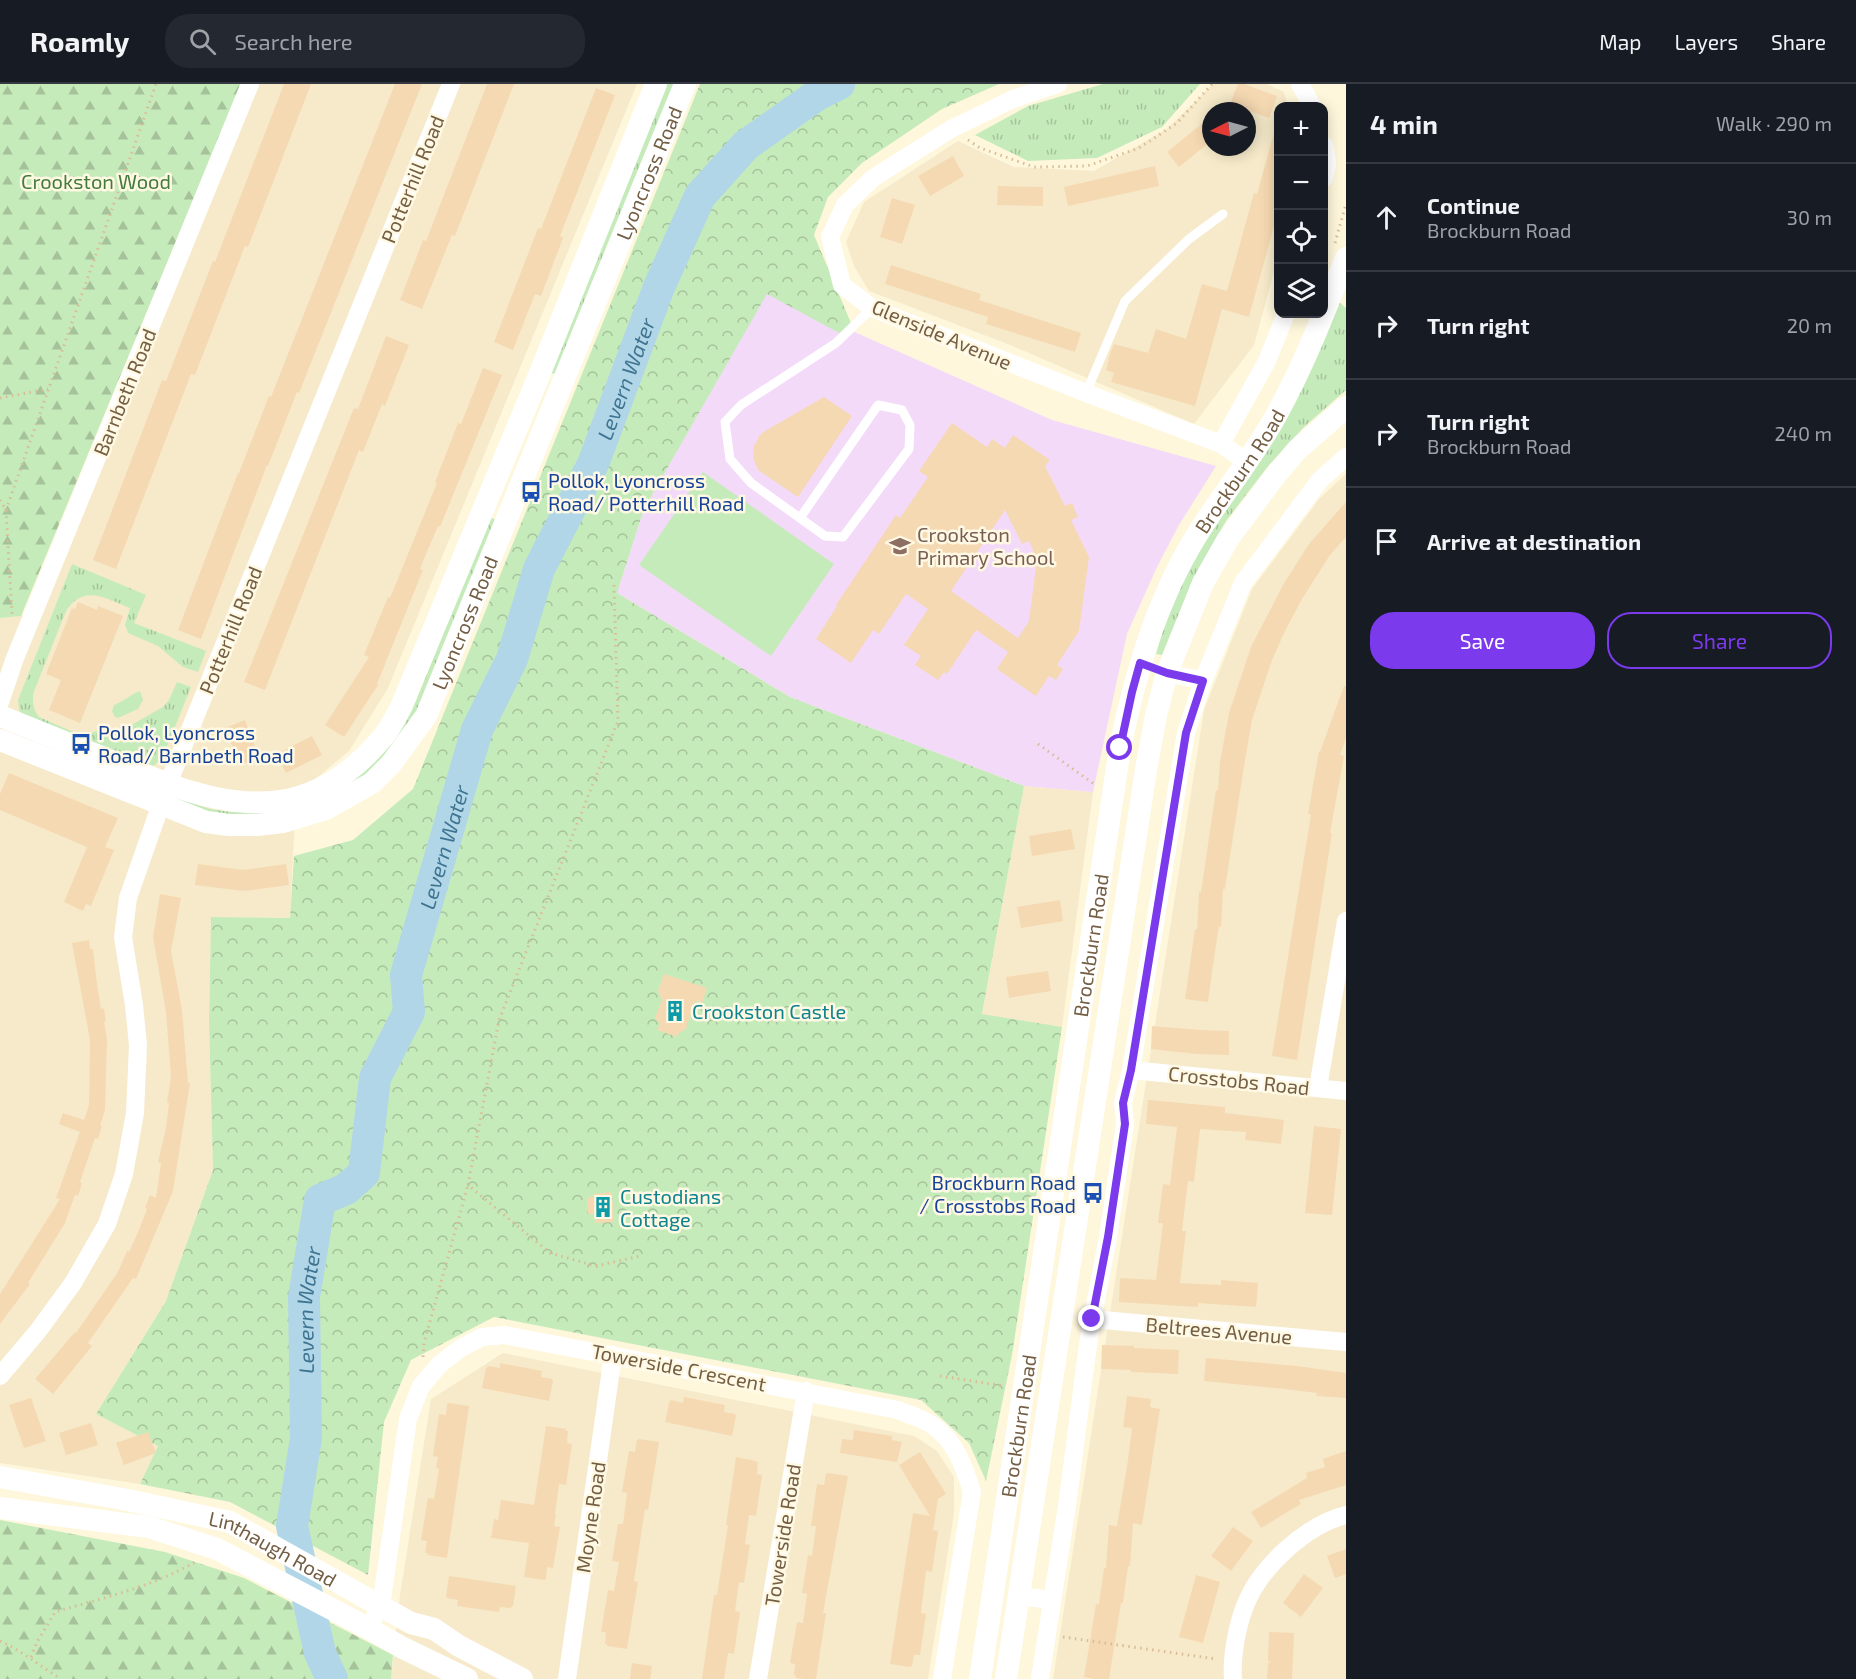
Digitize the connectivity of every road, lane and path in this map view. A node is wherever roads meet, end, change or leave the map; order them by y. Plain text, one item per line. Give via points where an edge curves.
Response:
1 (156, 84) edge
2 (249, 84) edge
3 (451, 84) edge
4 (656, 84) edge
5 (685, 84) edge
6 (1058, 84) edge
7 (1212, 84) edge
8 (1300, 84) edge
9 (1310, 102) edge
10 (951, 129) junction
11 (1223, 214) dead end
12 (1346, 258) edge
13 (872, 308) junction
14 (1284, 318) edge
15 (540, 373) junction
16 (563, 382) junction
17 (49, 388) junction
18 (1086, 393) junction
19 (0, 398) edge
20 (1346, 407) edge
21 (1221, 444) junction
22 (1346, 458) edge
23 (1247, 462) junction
24 (0, 500) edge
25 (6, 510) junction
26 (800, 518) junction
27 (614, 585) dead end
28 (13, 624) dead end
29 (1140, 663) junction
30 (1167, 673) junction
31 (1203, 681) junction
32 (0, 702) edge
33 (0, 716) edge
34 (0, 740) edge
35 (1038, 744) dead end
36 (1100, 789) dead end
37 (164, 794) junction
38 (1346, 921) edge
39 (1131, 1070) junction
40 (1318, 1088) junction
41 (1346, 1091) edge
42 (468, 1185) junction
43 (1054, 1187) junction
44 (1081, 1192) junction
45 (640, 1256) dead end
46 (1092, 1319) junction
47 (1346, 1342) edge
48 (613, 1355) junction
49 (0, 1376) edge
50 (940, 1376) dead end
51 (420, 1386) junction
52 (1009, 1386) dead end
53 (806, 1391) junction
54 (0, 1477) edge
55 (0, 1508) edge
56 (1346, 1515) edge
57 (217, 1549) junction
58 (1018, 1596) junction
59 (1052, 1600) junction
60 (381, 1606) junction
61 (369, 1628) junction
62 (1047, 1634) junction
63 (0, 1641) edge
64 (31, 1657) junction
65 (1233, 1670) edge
66 (61, 1679) edge
67 (467, 1679) edge
68 (522, 1679) edge
69 (567, 1679) edge
70 (758, 1679) edge
71 (942, 1679) edge
72 (980, 1679) edge
73 (1006, 1679) edge
74 (1040, 1679) edge

1 - 17 path
2 - 32 street, Barnbeth Road
3 - 37 street, Potterhill Road
4 - 15 street, Lyoncross Road
5 - 16 street, Lyoncross Road
6 - 10 street, Glenside Avenue via 1013,99
7 - 10 path via 1178,123 1140,148 1087,166 1034,166 981,148
8 - 9 street
10 - 13 street, Glenside Avenue via 873,178 845,205 830,237 842,285
11 - 18 lane via 1189,239 1125,301
12 - 23 street, Brockburn Road via 1295,380
13 - 18 street, Glenside Avenue
13 - 26 lane via 836,343 741,405 725,422 730,459 751,483
14 - 21 street via 1267,361
15 - 16 street
15 - 37 street, Lyoncross Road via 402,705 384,736 340,779 301,797 254,803
16 - 37 street, Lyoncross Road via 426,716 392,764 372,783 326,809 283,822 206,822
17 - 19 path
17 - 25 path
18 - 21 street, Glenside Avenue
20 - 30 street, Brockburn Road via 1297,450 1228,539 1203,583
21 - 23 street, Glenside Avenue
22 - 31 street via 1320,480 1243,583
23 - 29 street, Brockburn Road via 1178,569
24 - 25 path
25 - 28 path
26 - 26 lane via 878,405 902,410 910,425 909,448 843,537 825,536
27 - 42 path via 618,721 499,1020
29 - 30 street
29 - 43 street, Brockburn Road via 1120,748
30 - 31 street
30 - 44 street, Brockburn Road via 1150,740
31 - 39 street via 1186,733
33 - 37 street, Lyoncross Road
34 - 37 street, Lyoncross Road
35 - 36 path
37 - 49 street, Potterhill Road via 128,898 123,937 138,1045 135,1113 124,1173 107,1224 73,1283
38 - 40 street
39 - 40 street, Crosstobs Road
39 - 46 street via 1123,1103 1125,1124 1110,1226
40 - 41 street, Crosstobs Road
42 - 45 path via 550,1253 596,1266
42 - 51 path via 424,1343
43 - 44 street
43 - 72 street, Brockburn Road
44 - 58 street, Brockburn Road
46 - 47 street, Beltrees Avenue
46 - 59 street
48 - 51 street, Towerside Crescent via 504,1335 482,1337 440,1364
48 - 53 street, Towerside Crescent
48 - 69 street, Moyne Road
50 - 52 path
51 - 60 street, Towerside Crescent via 408,1419
53 - 70 street, Towerside Road
53 - 71 street, Towerside Crescent via 898,1410 933,1425 949,1441 965,1467 972,1492
54 - 60 street, Linthaugh Road via 230,1522
55 - 57 street, Linthaugh Road via 149,1527
56 - 65 street via 1313,1529 1263,1574 1245,1604 1236,1635
57 - 61 street, Linthaugh Road
57 - 64 path via 177,1572 55,1612
58 - 59 street
58 - 73 street, Brockburn Road
59 - 62 street
60 - 61 street, Towerside Crescent
60 - 68 street, Linthaugh Road via 411,1623 434,1629
61 - 67 street, Linthaugh Road
62 - 65 path
62 - 74 street
63 - 64 path
64 - 66 path

